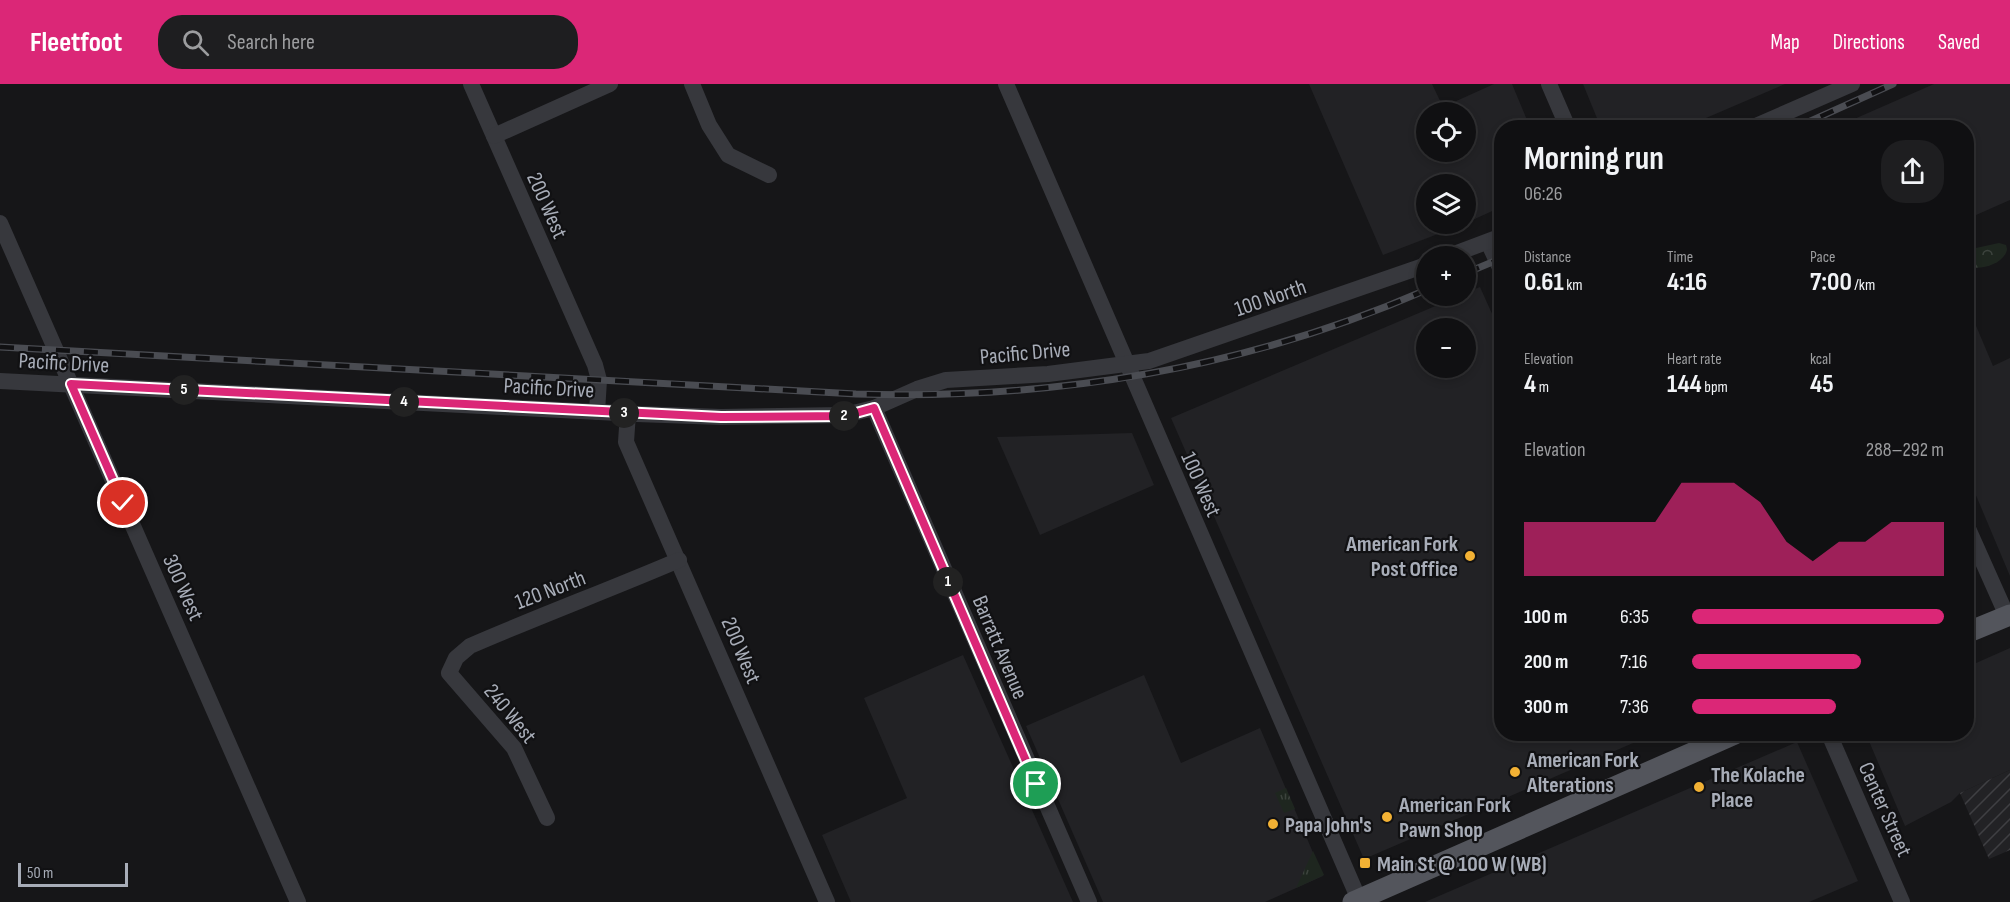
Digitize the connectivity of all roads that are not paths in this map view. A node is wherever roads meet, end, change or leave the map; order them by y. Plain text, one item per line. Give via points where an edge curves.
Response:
1 (471, 84) edge
2 (610, 84) edge
3 (692, 84) edge
4 (1006, 84) edge
5 (1549, 84) edge
6 (1852, 84) edge
7 (1787, 112) junction
8 (1565, 120) edge
9 (1769, 120) edge
10 (1790, 120) edge
11 (494, 136) junction
12 (769, 175) dead end
13 (0, 223) edge
14 (1494, 239) edge
15 (1476, 246) edge
16 (1416, 269) edge
17 (1125, 365) junction
18 (0, 381) edge
19 (71, 384) junction
20 (874, 408) junction
21 (597, 412) junction
22 (628, 413) junction
23 (1974, 541) edge
24 (679, 560) junction
25 (2008, 615) edge
26 (1974, 630) edge
27 (449, 673) joint
28 (1703, 741) edge
29 (1832, 741) edge
30 (547, 819) dead end
31 (1357, 901) edge
32 (298, 902) edge
33 (827, 902) edge
34 (1089, 902) edge
35 (1902, 902) edge

1 - 11 street, 200 West
2 - 11 street
3 - 12 street via 709,124 728,154
4 - 17 street, 100 West
5 - 8 street
6 - 7 street
7 - 9 street
7 - 10 street
11 - 21 street, 200 West via 595,365 599,380
13 - 19 street, 300 West
14 - 15 street
16 - 17 street, 100 North via 1182,352
17 - 20 street, Pacific Drive via 946,380
17 - 31 street, 100 West
18 - 19 street, Pacific Drive
19 - 21 street, Pacific Drive
19 - 32 street, 300 West
20 - 22 street, Pacific Drive via 845,416 821,417
20 - 34 street, Barratt Avenue
21 - 22 street, Pacific Drive
22 - 24 street, 200 West via 626,442
23 - 25 street
24 - 27 street, 120 North via 470,646 456,658
24 - 33 street, 200 West
25 - 26 main road
27 - 30 street, 240 West via 514,748
28 - 31 main road
29 - 35 street, Center Street

